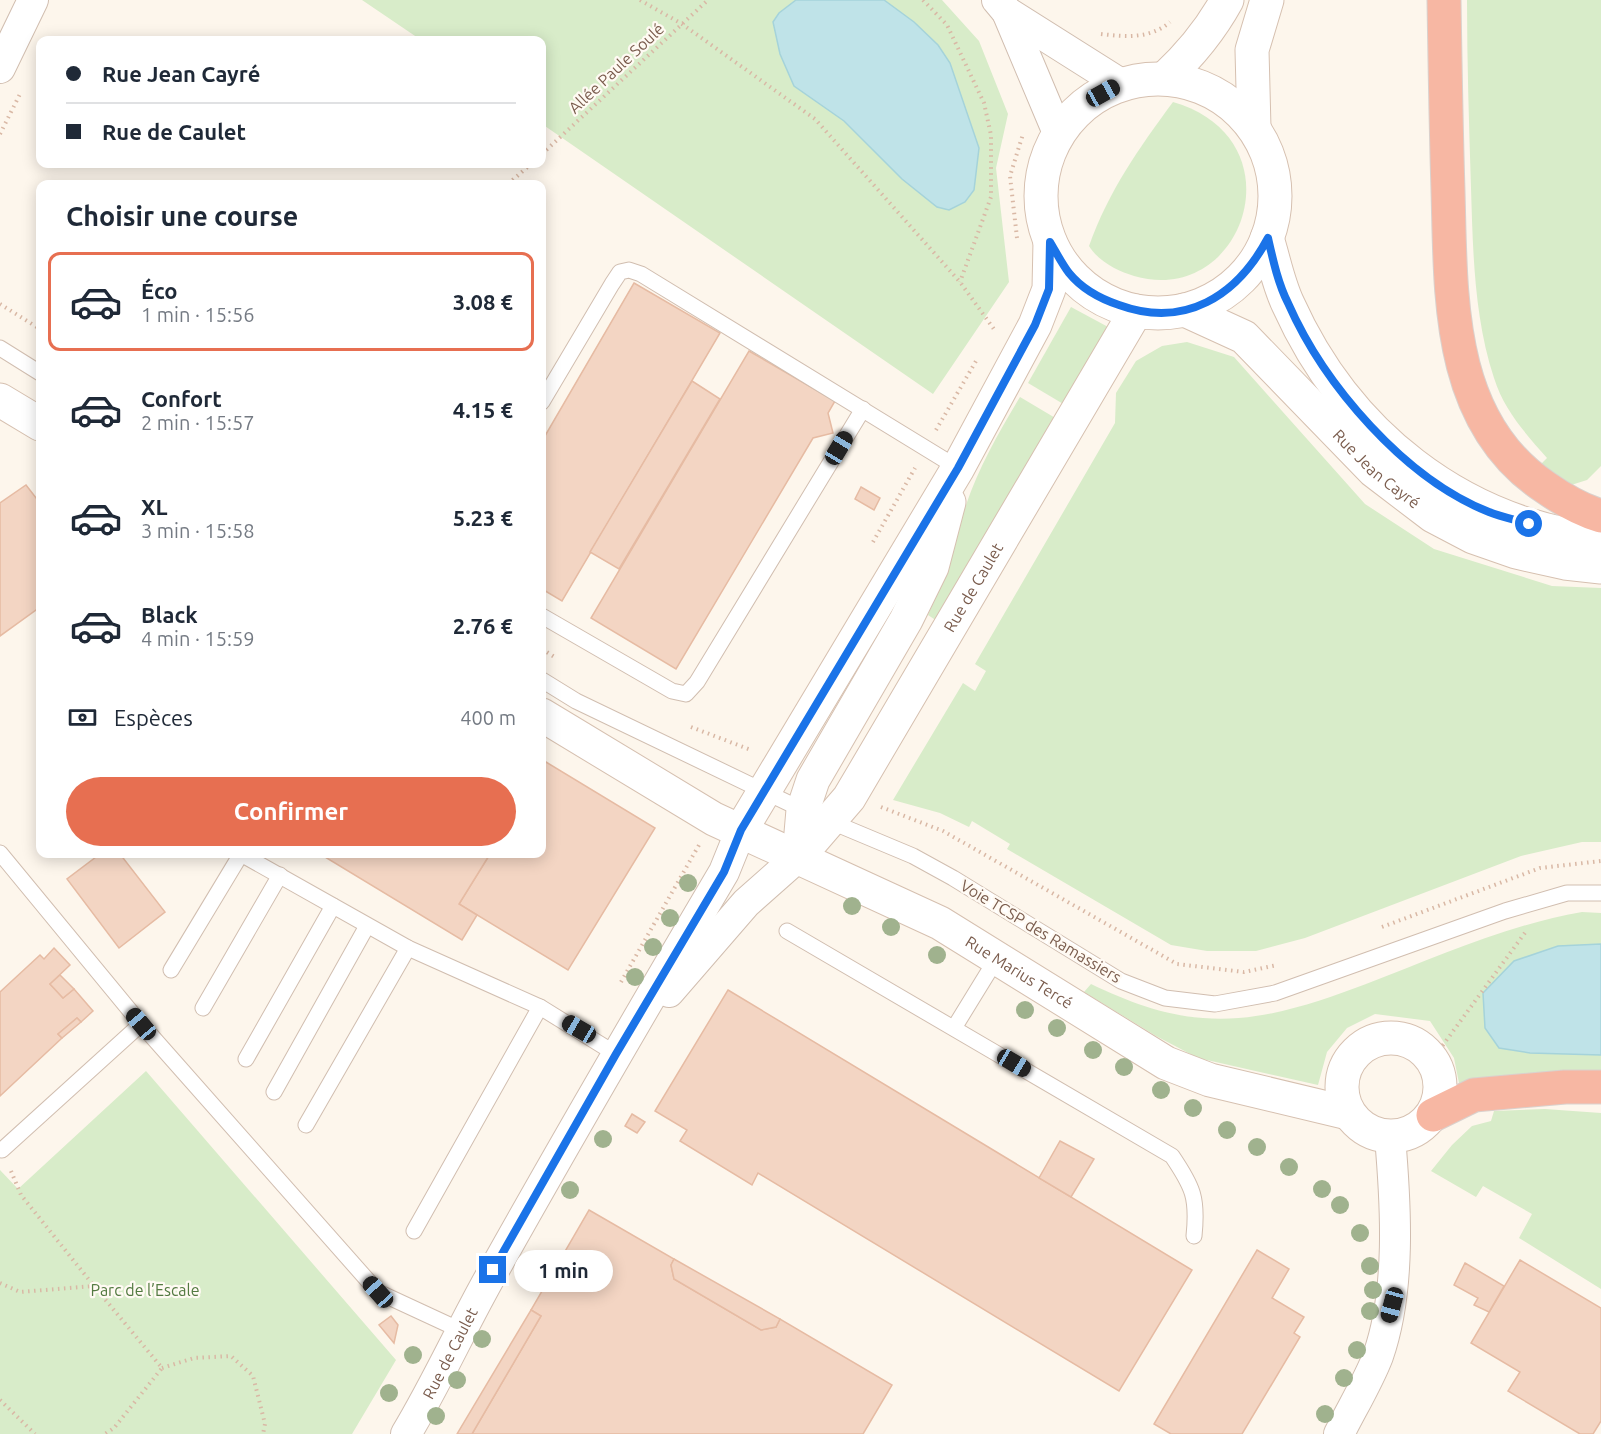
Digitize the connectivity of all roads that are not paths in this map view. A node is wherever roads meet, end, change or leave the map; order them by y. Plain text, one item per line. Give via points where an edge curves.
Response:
1 (33, 0) edge
2 (1227, 0) edge
3 (1267, 0) edge
4 (1444, 0) edge
5 (1002, 6) edge
6 (0, 69) edge
7 (1165, 78) junction
8 (1120, 84) junction
9 (1254, 128) junction
10 (1058, 133) junction
11 (1268, 238) junction
12 (1034, 243) junction
13 (1185, 310) junction
14 (1136, 311) junction
15 (0, 348) edge
16 (36, 370) edge
17 (546, 395) edge
18 (0, 400) edge
19 (863, 410) junction
20 (36, 422) edge
21 (958, 468) junction
22 (1601, 516) edge
23 (1601, 540) edge
24 (1601, 567) edge
25 (546, 618) edge
26 (546, 682) edge
27 (546, 717) edge
28 (765, 790) junction
29 (817, 816) junction
30 (741, 830) junction
31 (0, 853) edge
32 (799, 856) junction
33 (239, 858) edge
34 (248, 858) edge
35 (280, 876) junction
36 (1601, 893) edge
37 (333, 906) junction
38 (368, 926) junction
39 (788, 931) dead end
40 (408, 948) junction
41 (997, 958) junction
42 (171, 970) dead end
43 (540, 1007) junction
44 (203, 1008) dead end
45 (141, 1024) junction
46 (954, 1028) junction
47 (616, 1054) junction
48 (246, 1059) dead end
49 (1601, 1087) edge
50 (274, 1092) dead end
51 (1348, 1113) junction
52 (1432, 1115) junction
53 (306, 1125) dead end
54 (1390, 1137) junction
55 (2, 1150) road end
56 (414, 1231) dead end
57 (1194, 1236) dead end
58 (460, 1330) junction
59 (406, 1434) edge
60 (1339, 1434) edge

1 - 6 street
2 - 7 main road via 1198,45
3 - 9 main road via 1252,50
4 - 22 highway via 1450,274 1459,350 1471,392 1496,442 1515,463 1557,495
5 - 8 street
5 - 10 street
7 - 8 main road
7 - 9 main road via 1200,85 1230,102
8 - 10 main road via 1085,103
9 - 11 main road via 1271,162 1275,201
10 - 12 main road via 1043,168
11 - 13 main road via 1254,263 1235,284 1211,300
11 - 23 main road, Rue Jean Cayré via 1287,303 1326,373 1370,427 1431,480 1488,512 1569,537
12 - 14 main road via 1100,298
12 - 21 main road, Rue de Caulet via 1049,289 1035,325
13 - 14 main road via 1160,314
13 - 24 main road, Rue Jean Cayré via 1244,337 1374,471 1433,516 1473,537 1516,552
14 - 29 main road, Rue de Caulet via 849,798
15 - 16 lane
17 - 19 lane via 620,272 629,270
18 - 20 main road
19 - 21 lane
19 - 25 lane via 686,694 672,691
21 - 28 main road, Rue de Caulet
21 - 29 main road, Rue de Caulet via 932,567 906,620 813,780
26 - 28 lane, Voie TCSP des Ramassiers via 576,701
27 - 30 main road, Rue Marius Tercé via 696,808
28 - 29 lane, Voie TCSP des Ramassiers
28 - 30 main road, Rue de Caulet
29 - 32 main road, Rue de Caulet
29 - 36 lane, Voie TCSP des Ramassiers via 913,856 1121,981 1165,998 1215,1004 1275,993 1505,911 1567,893
30 - 32 main road, Rue Marius Tercé
30 - 47 street, Rue de Caulet via 724,872
31 - 45 lane
32 - 41 main road, Rue Marius Tercé via 940,923
32 - 47 street, Rue de Caulet via 746,903
33 - 42 lane
34 - 35 lane
35 - 37 lane
35 - 44 lane
37 - 38 lane
37 - 48 lane
38 - 40 lane
38 - 50 lane
39 - 46 lane
40 - 43 lane
40 - 53 lane
41 - 46 lane
41 - 51 main road, Rue Marius Tercé via 1166,1063 1210,1080
43 - 47 lane
43 - 56 lane
45 - 55 lane
45 - 58 lane via 378,1292
46 - 57 lane via 1172,1156 1192,1187 1197,1209
47 - 58 street, Rue de Caulet
49 - 52 highway via 1474,1095
51 - 52 main road via 1342,1081 1351,1059 1369,1043 1400,1038 1414,1043 1432,1060 1440,1082 1440,1099
51 - 54 main road via 1374,1134
52 - 54 main road via 1413,1131
54 - 60 street via 1392,1305 1377,1357
58 - 59 street, Rue de Caulet

